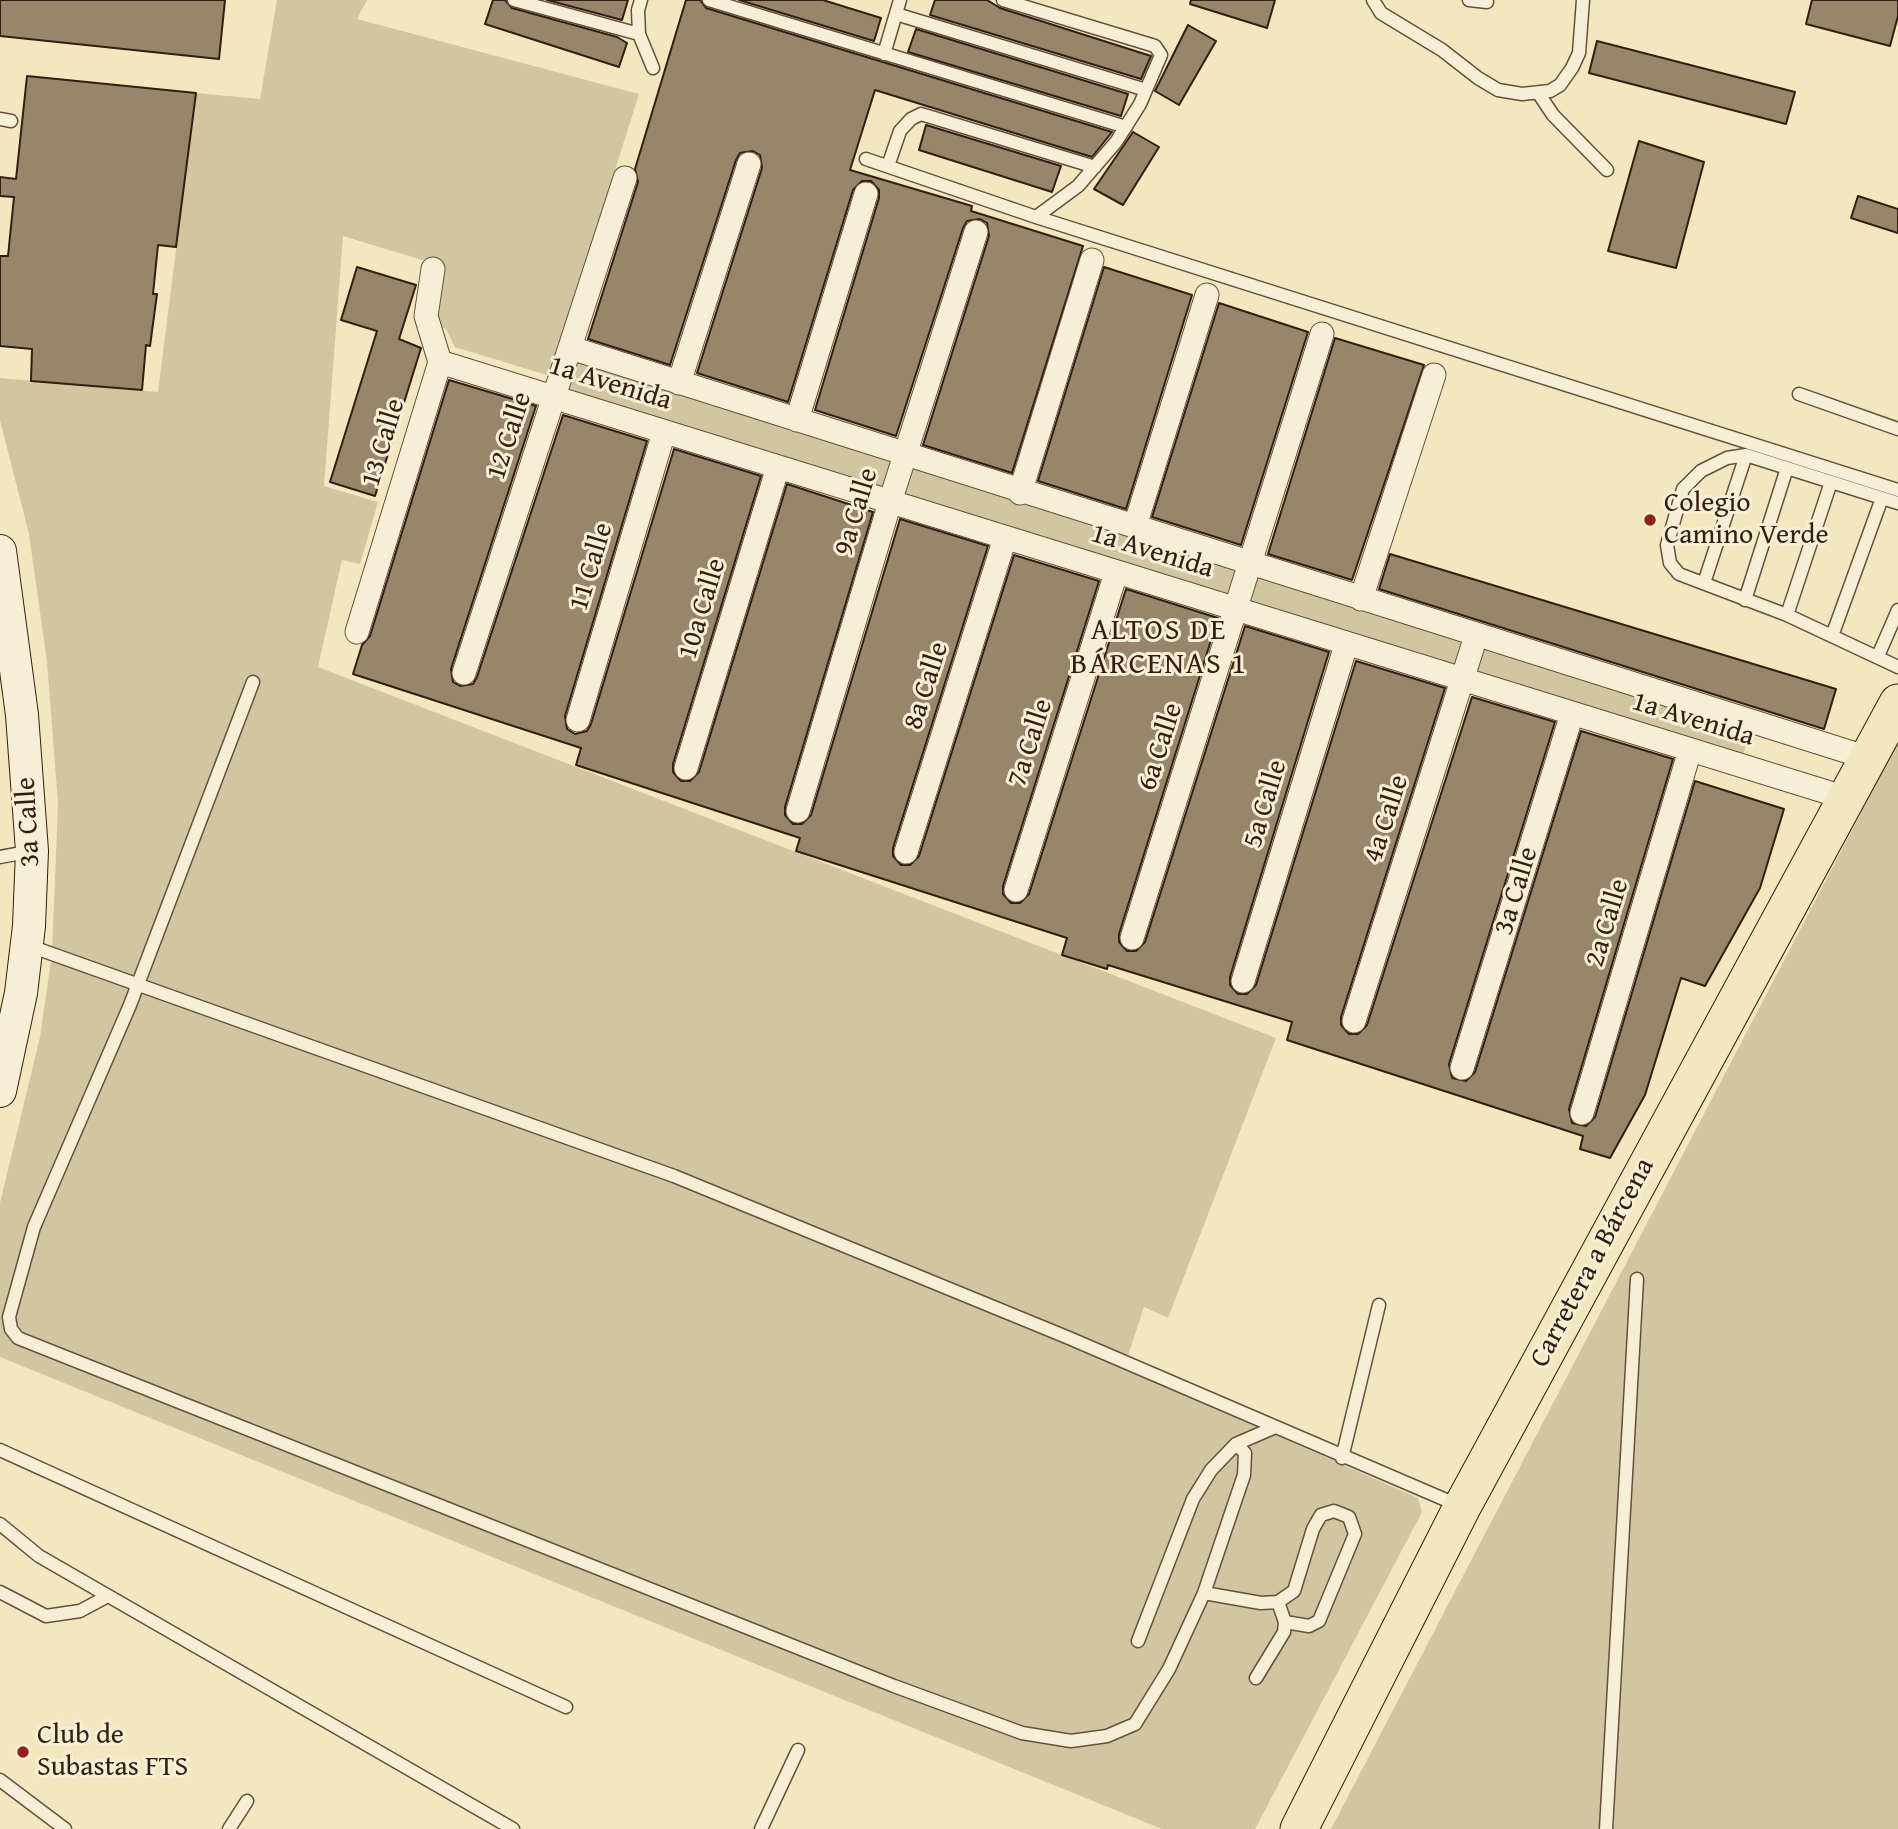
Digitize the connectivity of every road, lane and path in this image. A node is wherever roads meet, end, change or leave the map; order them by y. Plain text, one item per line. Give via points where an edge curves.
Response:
1 (514, 0) edge
2 (642, 0) edge
3 (709, 0) edge
4 (900, 0) edge
5 (1003, 0) edge
6 (1373, 0) edge
7 (1469, 0) edge
8 (1583, 0) edge
9 (1487, 2) edge
10 (896, 14) junction
11 (639, 34) junction
12 (884, 54) junction
13 (653, 68) dead end
14 (1146, 90) junction
15 (1539, 94) junction
16 (1126, 127) junction
17 (866, 159) dead end
18 (749, 163) dead end
19 (888, 166) junction
20 (1095, 167) junction
21 (1607, 170) dead end
22 (625, 178) dead end
23 (866, 194) dead end
24 (1036, 217) junction
25 (976, 232) dead end
26 (1092, 260) dead end
27 (433, 270) dead end
28 (1207, 295) dead end
29 (1322, 334) dead end
30 (571, 348) junction
31 (440, 362) junction
32 (1434, 375) dead end
33 (679, 383) junction
34 (1799, 394) dead end
35 (554, 398) junction
36 (797, 420) junction
37 (1898, 429) edge
38 (664, 432) junction
39 (906, 455) junction
40 (1746, 455) junction
41 (778, 467) junction
42 (1787, 468) junction
43 (1831, 482) junction
44 (1898, 490) edge
45 (1020, 493) junction
46 (1882, 498) junction
47 (890, 502) junction
48 (1898, 503) edge
49 (1135, 526) junction
50 (1005, 538) junction
51 (0, 551) edge
52 (1250, 563) junction
53 (1116, 573) junction
54 (1704, 583) junction
55 (1361, 599) junction
56 (1745, 600) junction
57 (1236, 609) junction
58 (1898, 610) edge
59 (1787, 615) junction
60 (357, 632) dead end
61 (1476, 636) junction
62 (1832, 636) junction
63 (1346, 645) junction
64 (1878, 656) junction
65 (1898, 667) edge
66 (464, 673) dead end
67 (1462, 679) junction
68 (253, 682) dead end
69 (1898, 703) edge
70 (1572, 714) junction
71 (578, 720) dead end
72 (1690, 750) junction
73 (1868, 758) junction
74 (686, 768) dead end
75 (1846, 798) junction
76 (799, 811) dead end
77 (32, 851) junction
78 (906, 852) dead end
79 (0, 857) edge
80 (1016, 890) dead end
81 (1132, 938) dead end
82 (27, 945) junction
83 (1243, 981) dead end
84 (138, 983) junction
85 (1354, 1021) dead end
86 (1462, 1068) dead end
87 (2, 1073) edge
88 (1582, 1113) dead end
89 (1637, 1279) dead end
90 (1378, 1305) dead end
91 (1273, 1428) junction
92 (1236, 1444) junction
93 (0, 1450) edge
94 (1342, 1458) junction
95 (1462, 1507) junction
96 (3, 1526) edge
97 (0, 1592) edge
98 (1204, 1593) junction
99 (108, 1596) junction
100 (1278, 1602) junction
101 (1285, 1622) junction
102 (1138, 1641) dead end
103 (1256, 1678) dead end
104 (566, 1707) dead end
105 (799, 1751) dead end
106 (0, 1780) edge
107 (247, 1801) dead end
108 (65, 1829) edge
109 (229, 1829) edge
110 (513, 1829) edge
111 (761, 1829) edge
112 (1299, 1829) edge
113 (1606, 1829) edge

1 - 11 lane
2 - 11 lane
3 - 12 lane
4 - 10 lane
5 - 14 lane via 1155,46 1161,55
6 - 15 lane via 1381,13 1498,90
7 - 9 lane
8 - 15 lane via 1579,53 1572,68 1560,85
10 - 12 lane
10 - 14 lane
11 - 13 lane
12 - 16 lane
14 - 16 lane
15 - 21 lane via 1553,115
16 - 20 lane
17 - 19 lane
18 - 33 street
19 - 20 lane via 900,131 921,114
19 - 24 lane
20 - 24 lane
22 - 30 street, 12 Calle
23 - 36 street
24 - 44 lane
25 - 39 street, 9a Calle
26 - 45 street
27 - 31 street via 426,316
28 - 49 street
29 - 52 street, 6a Calle
30 - 33 street, 1a Avenida
30 - 35 street, 12 Calle
31 - 35 street, 1a Avenida
31 - 60 street, 13 Calle
32 - 55 street
33 - 36 street, 1a Avenida
34 - 37 lane
35 - 38 street, 1a Avenida
35 - 66 street, 12 Calle
36 - 39 street, 1a Avenida
38 - 41 street, 1a Avenida
38 - 71 street, 11 Calle
39 - 45 street, 1a Avenida
39 - 47 street, 9a Calle
40 - 42 lane
40 - 54 lane
40 - 54 lane via 1727,458 1701,471 1683,489 1667,545 1670,563 1679,574
41 - 47 street, 1a Avenida
41 - 74 street, 10a Calle
42 - 43 lane
42 - 56 lane
43 - 46 lane
43 - 59 lane
45 - 49 street, 1a Avenida
46 - 48 lane
46 - 62 lane
47 - 50 street, 1a Avenida
47 - 76 street, 9a Calle
49 - 52 street, 1a Avenida
50 - 53 street, 1a Avenida
50 - 78 street, 8a Calle
51 - 77 main road, 3a Calle via 22,715
52 - 55 street, 1a Avenida
52 - 57 street, 6a Calle
53 - 57 street, 1a Avenida
53 - 80 street, 7a Calle
54 - 56 lane
55 - 61 street, 1a Avenida
56 - 59 lane
57 - 63 street, 1a Avenida
57 - 81 street, 6a Calle
58 - 64 lane
59 - 62 lane
61 - 67 street, 4a Calle
61 - 73 street, 1a Avenida
62 - 64 lane
63 - 67 street, 1a Avenida
63 - 83 street, 5a Calle
64 - 65 lane
67 - 70 street, 1a Avenida
67 - 85 street, 4a Calle
68 - 84 lane
69 - 73 main road, Carretera a Bárcena
70 - 72 street, 1a Avenida
70 - 86 street, 3a Calle
72 - 75 street, 1a Avenida
72 - 88 street, 2a Calle
73 - 75 main road, Carretera a Bárcena
75 - 95 main road, Carretera a Bárcena
77 - 79 lane
77 - 82 main road, 3a Calle
82 - 84 lane
82 - 87 main road, 3a Calle
84 - 91 lane via 674,1176 1069,1338
84 - 98 lane via 34,1227 9,1317 18,1338 1022,1733 1071,1741 1107,1736 1135,1724 1169,1669
89 - 113 lane
90 - 94 lane
91 - 92 lane
91 - 94 lane
92 - 98 lane via 1245,1453 1244,1475
92 - 102 lane via 1220,1457 1193,1499
93 - 104 lane
94 - 95 lane
95 - 112 main road, Carretera a Bárcena
96 - 99 lane via 39,1556
97 - 99 lane via 46,1616 80,1611
98 - 100 lane
99 - 110 lane
100 - 101 lane
100 - 101 lane via 1294,1591 1321,1515 1334,1511 1349,1517 1354,1534 1319,1621 1309,1626
101 - 103 lane via 1279,1643
105 - 111 lane
106 - 108 lane
107 - 109 lane

